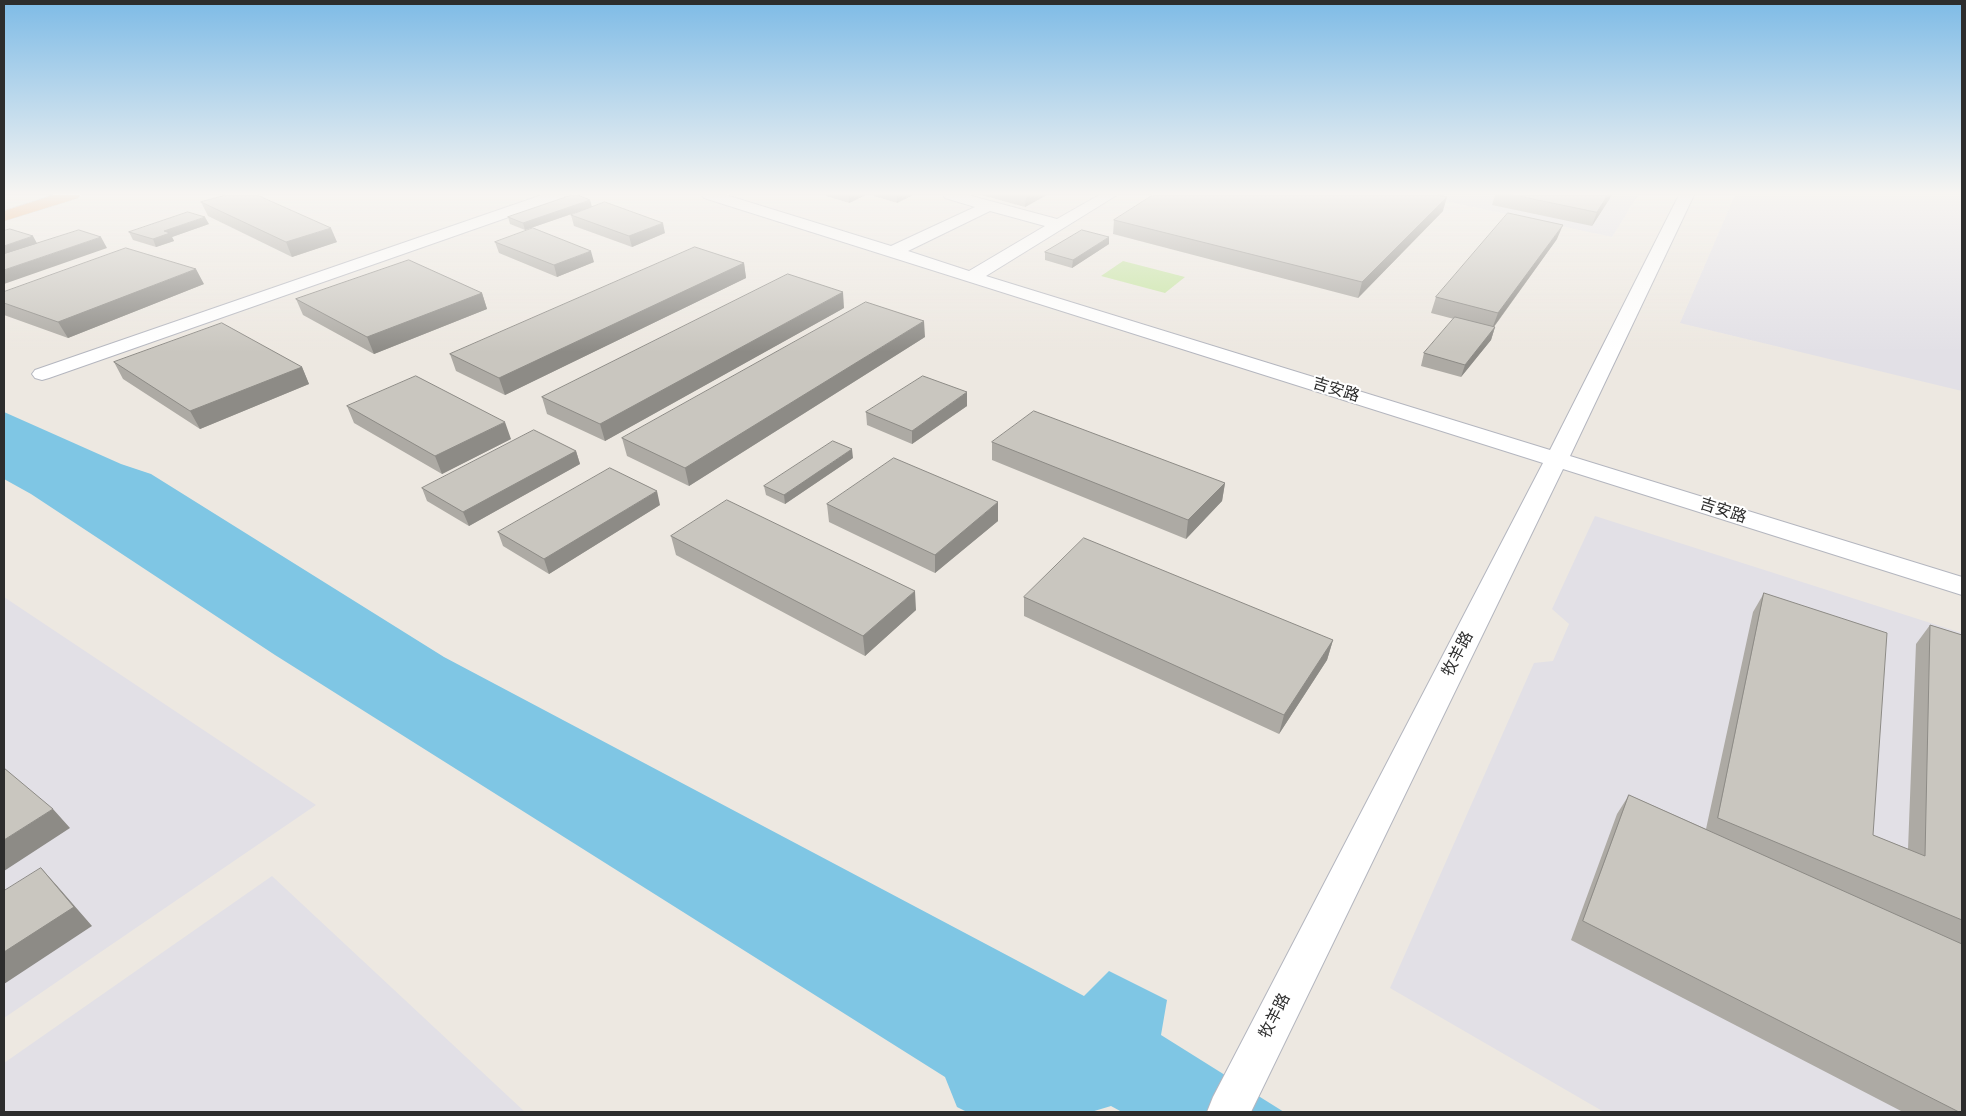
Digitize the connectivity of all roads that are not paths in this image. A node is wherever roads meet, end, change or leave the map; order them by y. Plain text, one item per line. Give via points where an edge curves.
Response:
1 (408, 247) edge
2 (888, 247) edge
3 (889, 247) edge
4 (904, 247) edge
5 (1022, 247) edge
6 (1661, 247) edge
7 (898, 250) junction
8 (976, 274) junction
9 (42, 374) dead end
10 (1559, 454) junction
11 (1962, 573) edge
12 (1962, 586) edge
13 (1228, 1112) edge

1 - 9 street
2 - 7 street, 吉安路
3 - 7 street, 吉安路
4 - 7 street
5 - 8 street
6 - 10 street, 牧羊路
7 - 8 street, 吉安路
8 - 10 street, 吉安路
10 - 11 street, 吉安路
10 - 12 street, 吉安路
10 - 13 street, 牧羊路

